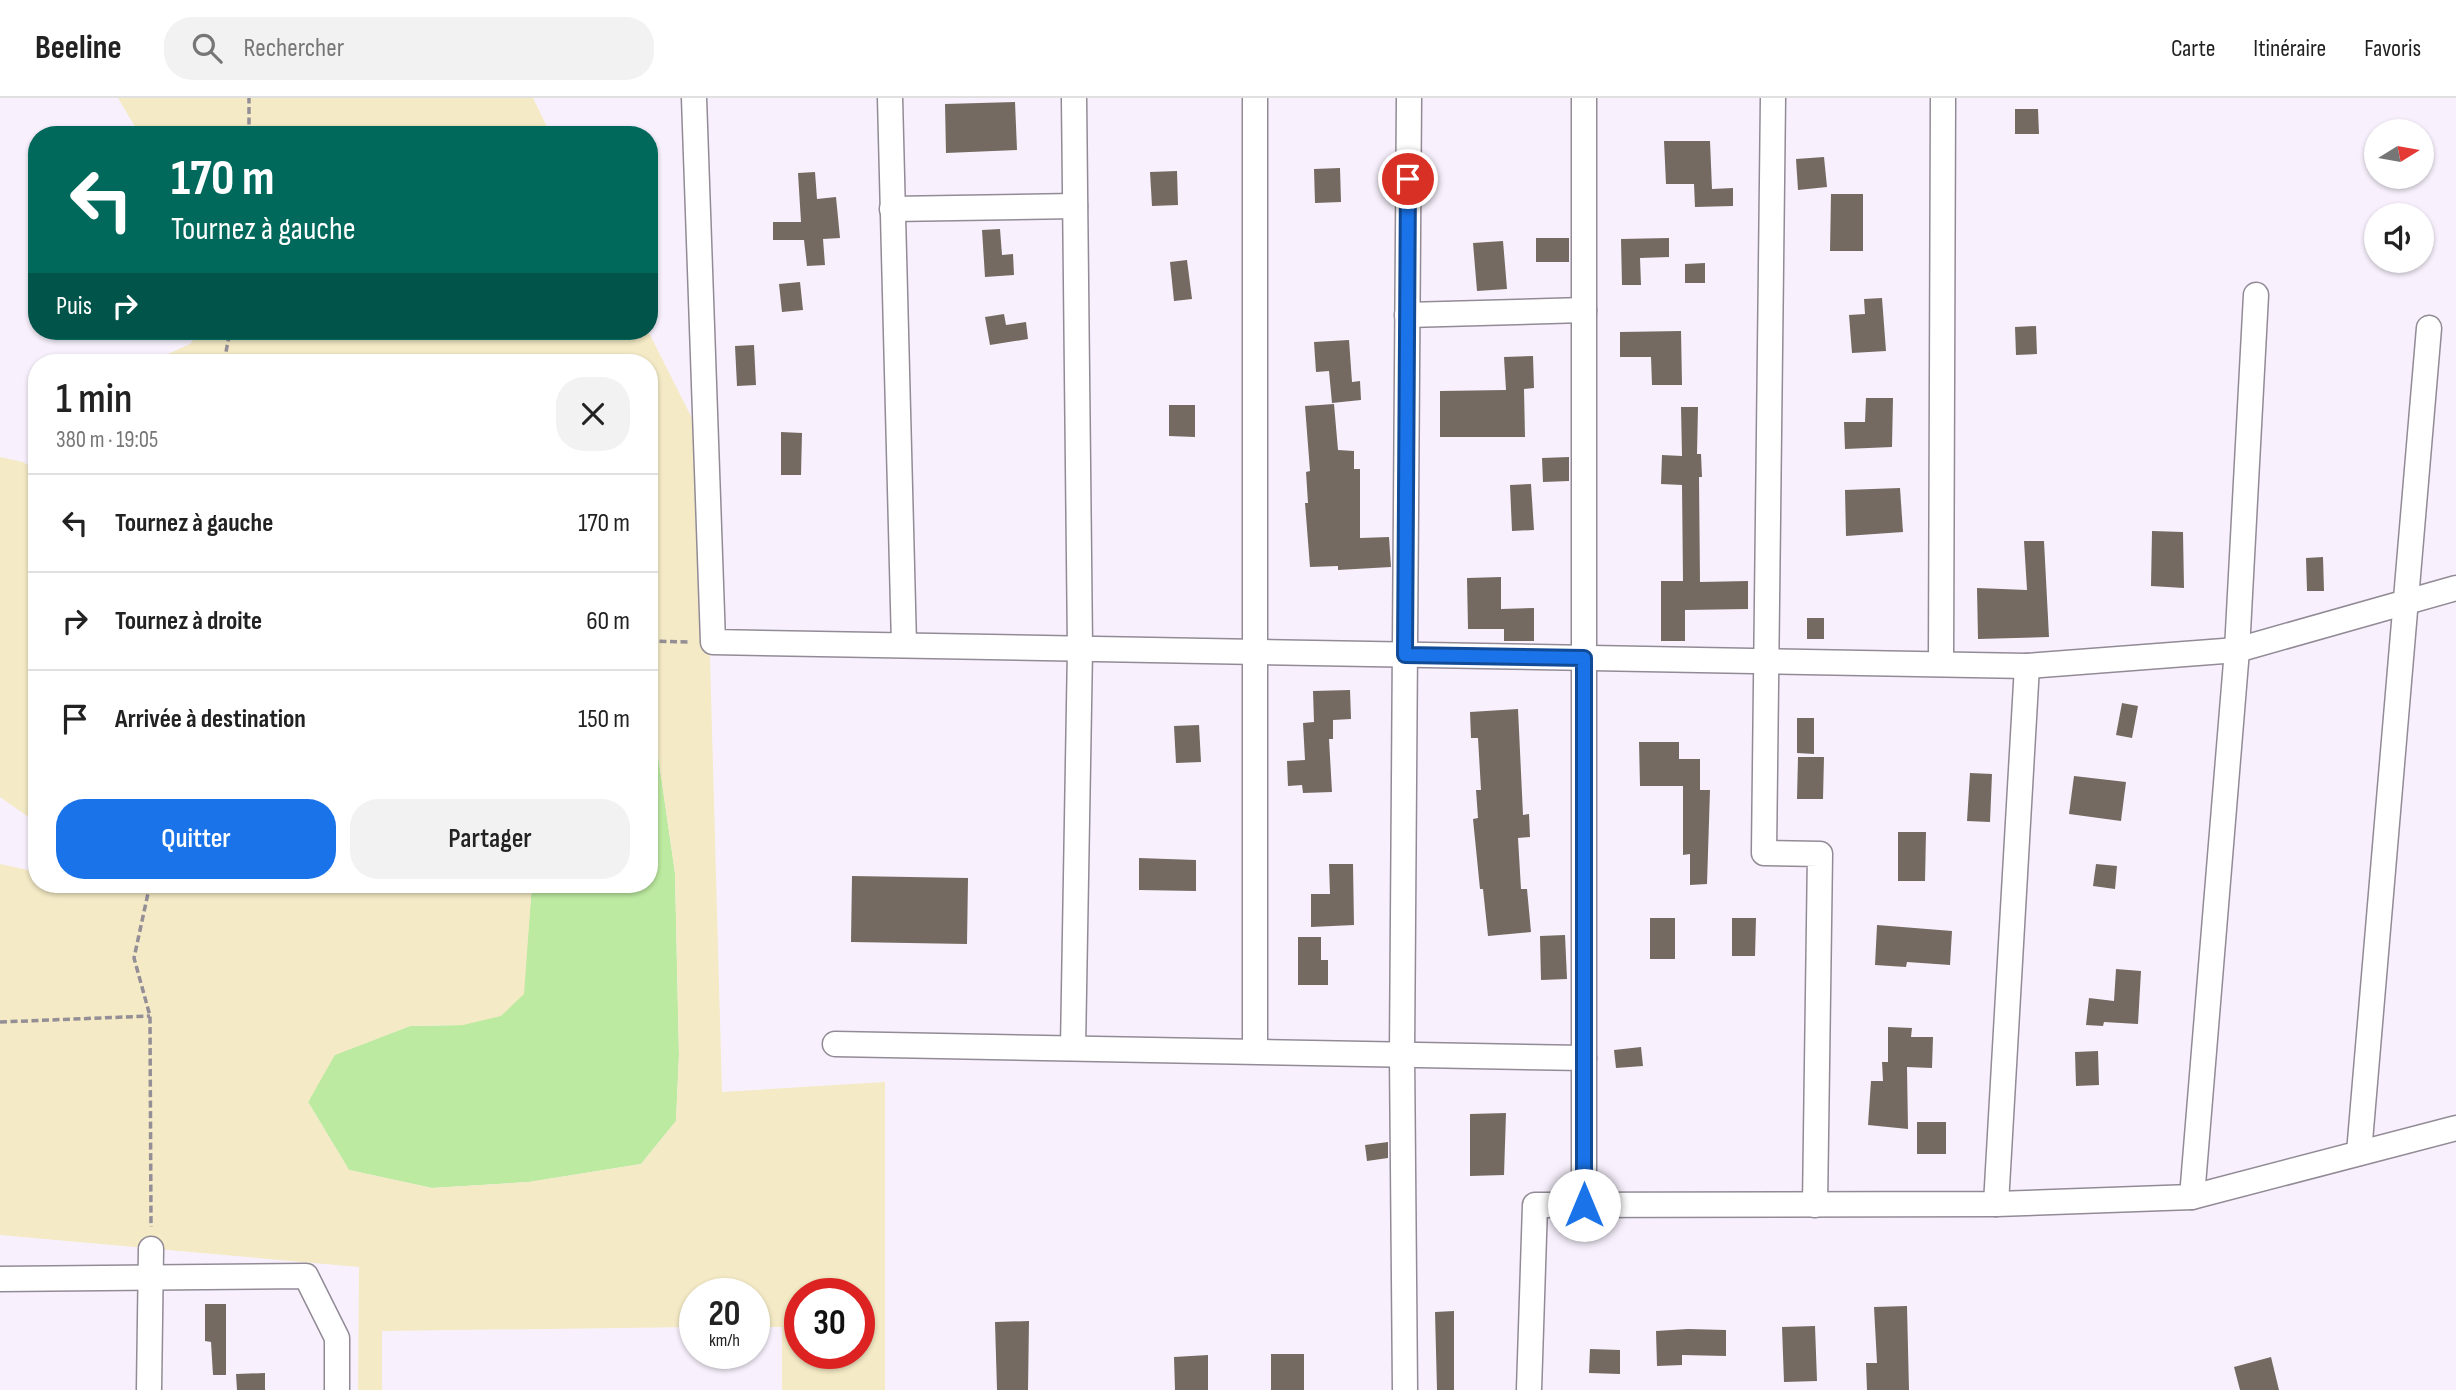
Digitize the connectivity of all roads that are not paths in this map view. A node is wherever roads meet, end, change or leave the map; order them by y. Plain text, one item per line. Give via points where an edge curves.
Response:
1 (694, 98) edge
2 (890, 98) edge
3 (1074, 98) edge
4 (1255, 98) edge
5 (1409, 98) edge
6 (1584, 98) edge
7 (1773, 98) edge
8 (1943, 98) edge
9 (1075, 206) junction
10 (892, 209) junction
11 (2256, 295) dead end
12 (1584, 310) junction
13 (1407, 315) junction
14 (2429, 328) dead end
15 (2456, 588) edge
16 (2406, 602) junction
17 (904, 645) junction
18 (1080, 649) junction
19 (2237, 650) junction
20 (1255, 652) junction
21 (1405, 655) junction
22 (1584, 658) junction
23 (1766, 661) junction
24 (1941, 664) junction
25 (2027, 666) junction
26 (835, 1044) dead end
27 (1073, 1048) junction
28 (1255, 1051) junction
29 (1402, 1054) junction
30 (1584, 1058) junction
31 (2456, 1128) edge
32 (2359, 1153) junction
33 (2192, 1197) junction
34 (1584, 1205) junction
35 (1815, 1205) junction
36 (1996, 1205) junction
37 (151, 1249) road end
38 (149, 1278) junction
39 (0, 1279) edge
40 (149, 1390) edge
41 (337, 1390) edge
42 (1405, 1390) edge
43 (1529, 1390) edge

1 - 17 street via 713,642
2 - 10 street
3 - 9 street
4 - 20 street
5 - 13 street
6 - 12 street
7 - 23 street
8 - 24 street
9 - 10 street
9 - 18 street
10 - 17 street
11 - 19 street
12 - 13 street
12 - 22 street
13 - 21 street
14 - 16 street
15 - 16 street
16 - 19 street
16 - 32 street
17 - 18 street
18 - 20 street
18 - 27 street
19 - 25 street
19 - 33 street
20 - 21 street
20 - 28 street
21 - 22 street
21 - 29 street
22 - 23 street
22 - 30 street
23 - 24 street
23 - 35 street via 1764,853 1820,854
24 - 25 street
25 - 36 street
26 - 27 street
27 - 28 street
28 - 29 street
29 - 30 street
29 - 42 street
30 - 34 street
31 - 32 street
32 - 33 street
33 - 36 street
34 - 35 street
34 - 43 street via 1535,1205
35 - 36 street
37 - 38 street
38 - 39 street
38 - 40 street
38 - 41 street via 306,1276 337,1338

